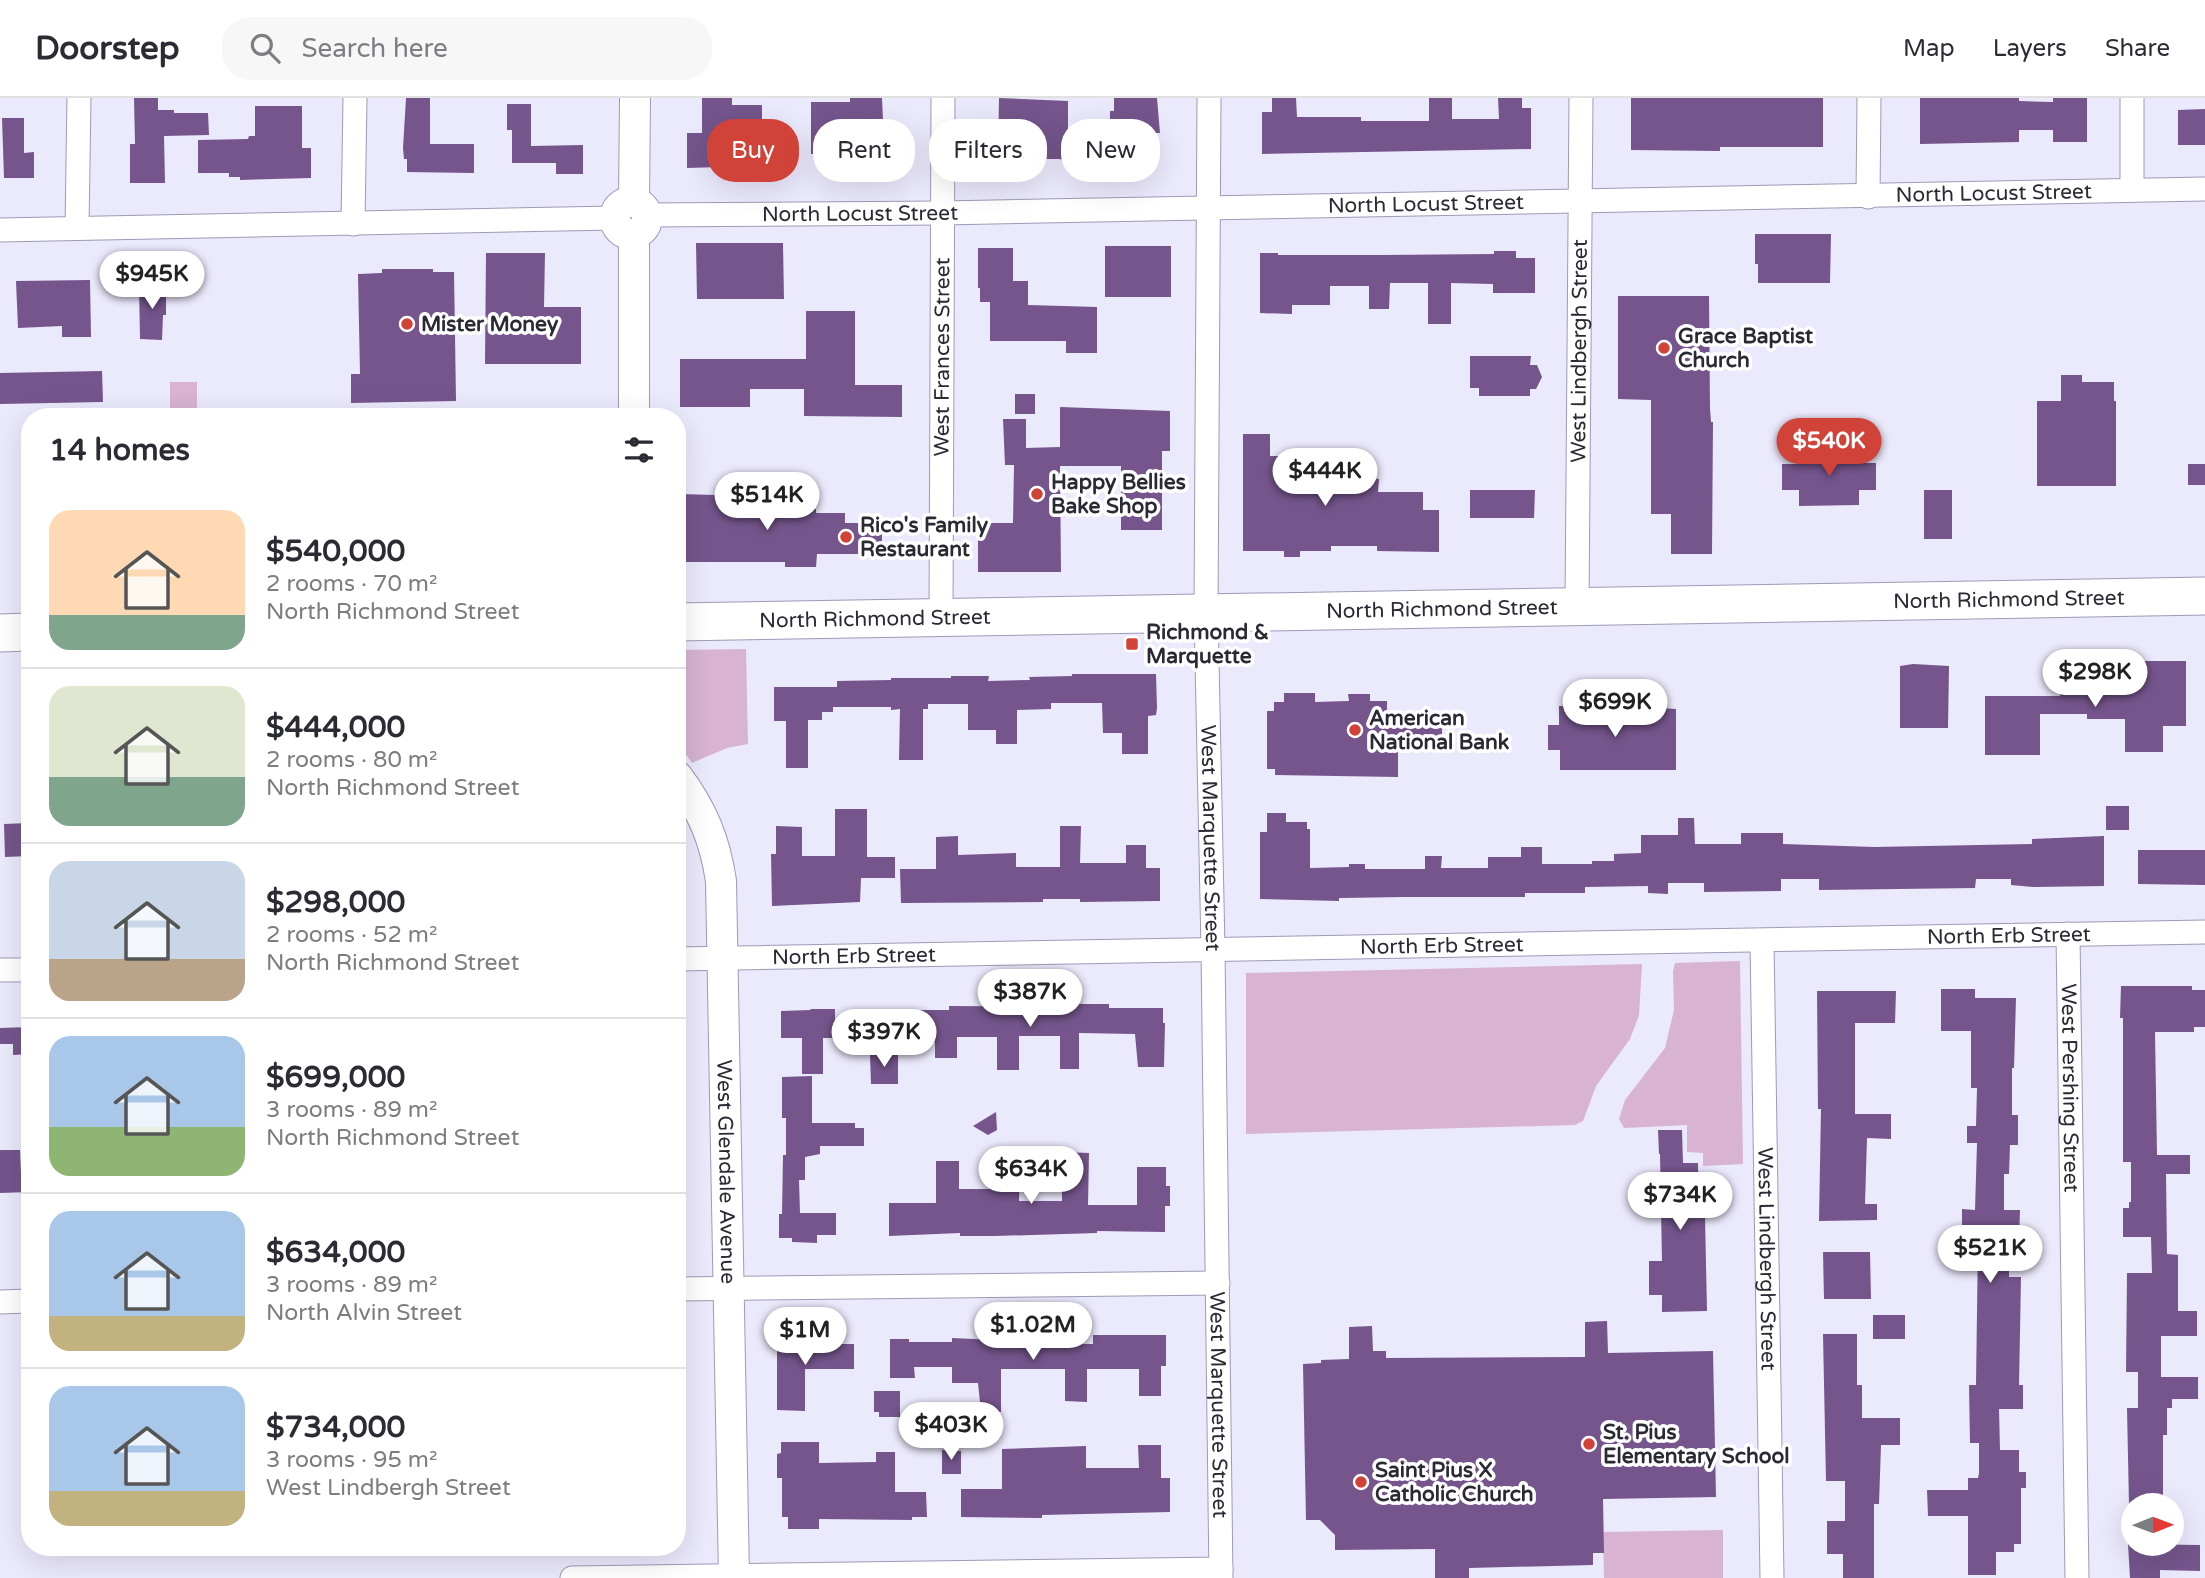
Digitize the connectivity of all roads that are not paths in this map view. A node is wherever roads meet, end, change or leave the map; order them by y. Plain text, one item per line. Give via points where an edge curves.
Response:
1 (79, 98) edge
2 (355, 98) edge
3 (635, 98) edge
4 (943, 98) edge
5 (1209, 98) edge
6 (1581, 98) edge
7 (1869, 98) edge
8 (2132, 98) edge
9 (2205, 189) edge
10 (2132, 190) junction
11 (1868, 197) junction
12 (1580, 201) junction
13 (1209, 207) junction
14 (942, 213) junction
15 (632, 217) junction
16 (353, 224) junction
17 (77, 228) junction
18 (0, 230) edge
19 (634, 408) edge
20 (2205, 596) edge
21 (1577, 607) junction
22 (1206, 612) junction
23 (941, 618) junction
24 (686, 622) edge
25 (21, 632) edge
26 (0, 633) edge
27 (686, 789) edge
28 (2205, 932) edge
29 (2068, 934) junction
30 (1762, 941) junction
31 (1213, 949) junction
32 (722, 958) junction
33 (686, 959) edge
34 (0, 970) edge
35 (21, 970) edge
36 (1218, 1283) junction
37 (729, 1288) junction
38 (686, 1289) edge
39 (21, 1301) edge
40 (0, 1302) edge
41 (1221, 1574) edge
42 (734, 1576) edge
43 (572, 1578) edge
44 (1772, 1578) edge
45 (2077, 1578) edge

1 - 17 street
2 - 16 street
3 - 15 street
4 - 14 street, West Frances Street
5 - 13 street, West Marquette Street
6 - 12 street, West Lindbergh Street
7 - 11 street
8 - 10 street
9 - 10 street, North Locust Street
10 - 11 street, North Locust Street
11 - 12 street, North Locust Street
12 - 13 street, North Locust Street
12 - 21 street, West Lindbergh Street
13 - 14 street, North Locust Street
13 - 22 street, West Marquette Street
14 - 15 street, North Locust Street
14 - 23 street, West Frances Street
15 - 16 street, North Locust Street
15 - 19 street
16 - 17 street, North Locust Street
17 - 18 street, North Locust Street
20 - 21 main road, North Richmond Street
21 - 22 main road, North Richmond Street
22 - 23 main road, North Richmond Street
22 - 31 street, West Marquette Street
23 - 24 main road, North Richmond Street
25 - 26 main road
27 - 32 street, West Glendale Avenue via 701,810 718,856
28 - 29 street, North Erb Street
29 - 30 street, North Erb Street
29 - 45 street, West Pershing Street
30 - 31 street, North Erb Street
30 - 44 street, West Lindbergh Street
31 - 32 street, North Erb Street
31 - 36 street, West Marquette Street
32 - 33 street, North Erb Street
32 - 37 street, West Glendale Avenue
34 - 35 street
36 - 37 street
36 - 41 street, West Marquette Street
37 - 38 street
37 - 42 street, West Glendale Avenue
39 - 40 street
41 - 42 street
42 - 43 street

